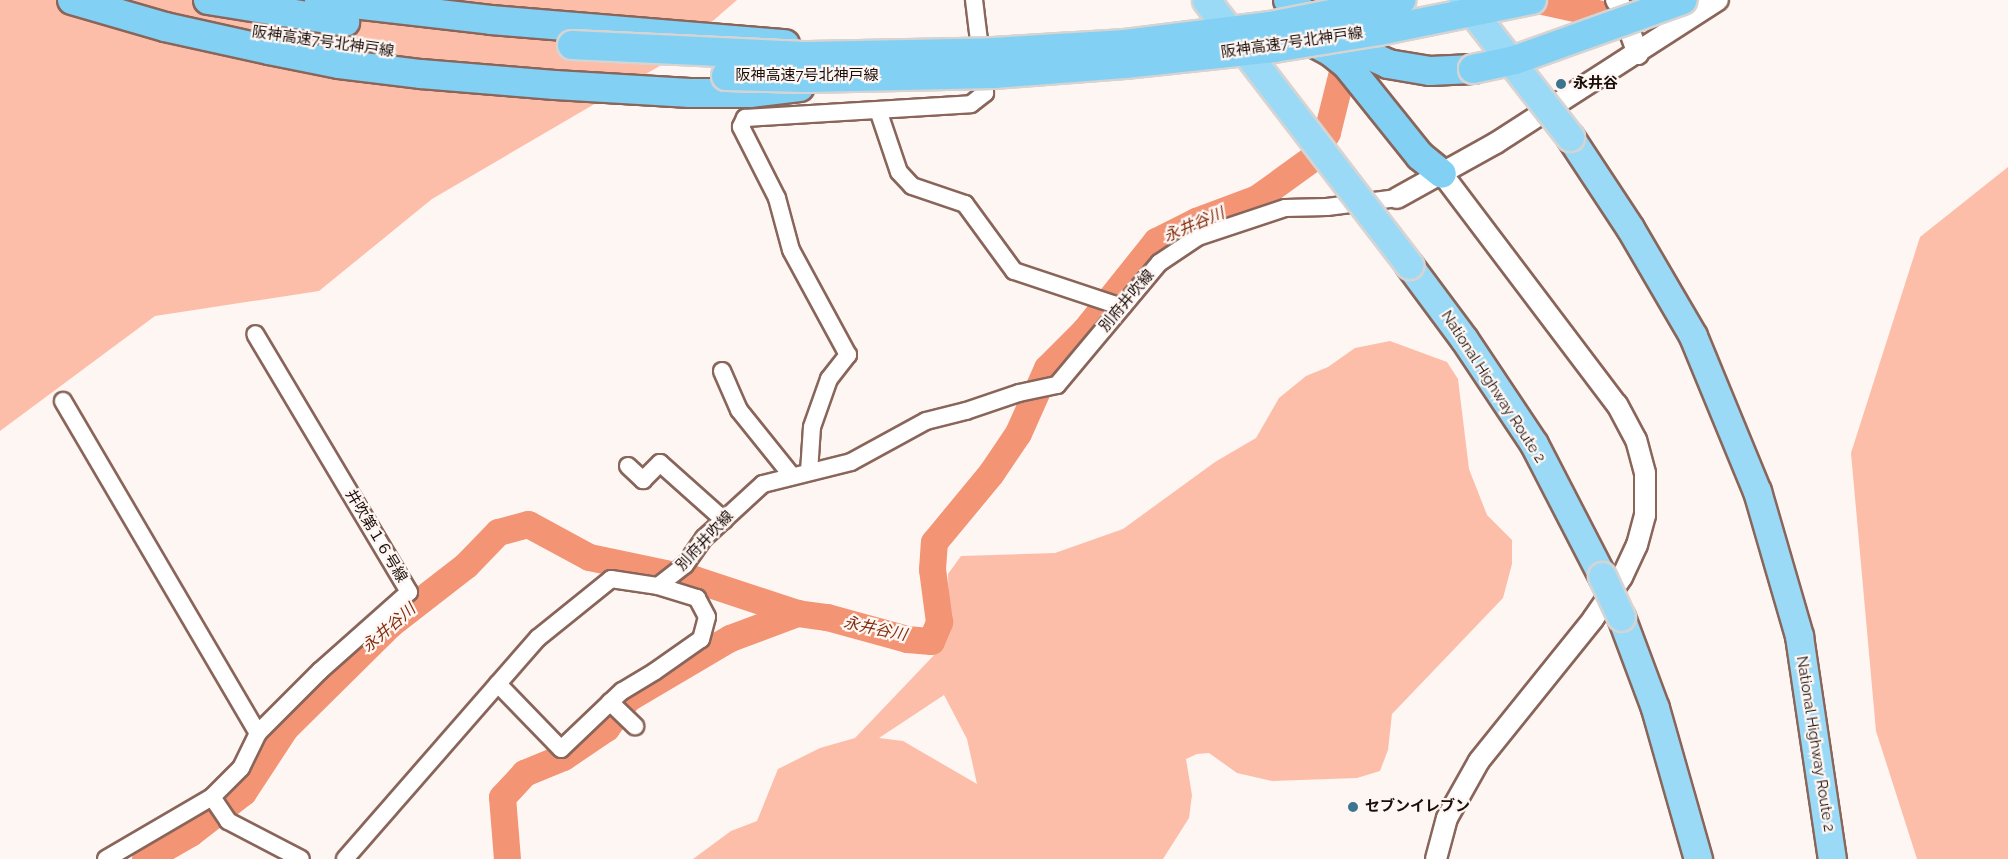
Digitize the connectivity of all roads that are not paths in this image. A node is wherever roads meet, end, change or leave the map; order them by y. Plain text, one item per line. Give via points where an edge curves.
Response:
1 (72, 0) edge
2 (82, 0) edge
3 (208, 0) edge
4 (319, 0) edge
5 (974, 0) edge
6 (1206, 0) edge
7 (1288, 0) edge
8 (1401, 0) edge
9 (1463, 0) edge
10 (1532, 0) edge
11 (1616, 0) edge
12 (1683, 0) edge
13 (1718, 0) edge
14 (980, 49) dead end
15 (1638, 54) junction
16 (982, 69) dead end
17 (878, 110) junction
18 (1442, 174) junction
19 (1397, 198) joint
20 (1119, 306) junction
21 (255, 334) dead end
22 (722, 371) dead end
23 (63, 401) dead end
24 (628, 466) dead end
25 (809, 472) junction
26 (792, 476) junction
27 (724, 519) junction
28 (658, 586) junction
29 (498, 684) junction
30 (617, 708) junction
31 (636, 726) dead end
32 (258, 733) junction
33 (214, 799) junction
34 (106, 859) edge
35 (301, 859) edge
36 (345, 859) edge
37 (1436, 859) edge
38 (1698, 859) edge
39 (1833, 859) edge

1 - 18 highway via 165,27 339,63 555,86 690,93 750,93 1299,40 1314,43 1347,65 1420,156
2 - 10 highway, 阪神高速7号北神戸線, bridge via 209,25 379,50 569,68 726,76 994,74 1125,64 1274,48
3 - 8 highway, 阪神高速7号北神戸線, bridge via 383,27 572,45 809,56 1125,44 1270,26
4 - 18 highway via 491,20 749,39 914,60 1084,54 1300,31 1317,35 1353,58 1429,151
5 - 14 street
6 - 38 highway, National Highway Route 2, bridge via 1464,339 1534,444 1621,617 1655,708
7 - 12 highway, bridge via 1355,49 1388,64 1430,71 1473,69 1515,60
9 - 39 highway, National Highway Route 2, bridge via 1570,137 1630,228 1692,336 1756,491 1799,636
11 - 15 street
13 - 15 street, 別府井吹線
15 - 18 street, 別府井吹線
16 - 17 street via 985,93 971,104
17 - 20 street via 899,172 912,186 965,204 1014,271
17 - 25 street via 745,118 741,127 777,198 791,250 848,355 829,379 812,428
18 - 19 street, 別府井吹線
18 - 37 street via 1617,405 1636,440 1645,473 1645,515 1637,545 1616,585 1474,768 1447,818
19 - 20 street, 別府井吹線 via 1285,208 1198,237 1159,263
20 - 25 street, 別府井吹線 via 1057,385 926,421 851,462
21 - 32 street, 井吹第１６号線 via 409,592 320,671
22 - 26 street via 739,410
23 - 32 street
24 - 27 street via 643,480 660,463
25 - 26 street, 別府井吹線
26 - 27 street, 別府井吹線 via 764,484
27 - 28 street, 別府井吹線 via 685,565
28 - 29 street via 611,579 538,638
28 - 30 street via 697,598 707,617 700,639 622,691
29 - 30 street via 561,749
29 - 36 street
30 - 31 street
32 - 33 street, 井吹第１６号線 via 241,768
33 - 34 street, 井吹第１６号線
33 - 35 street via 228,821

